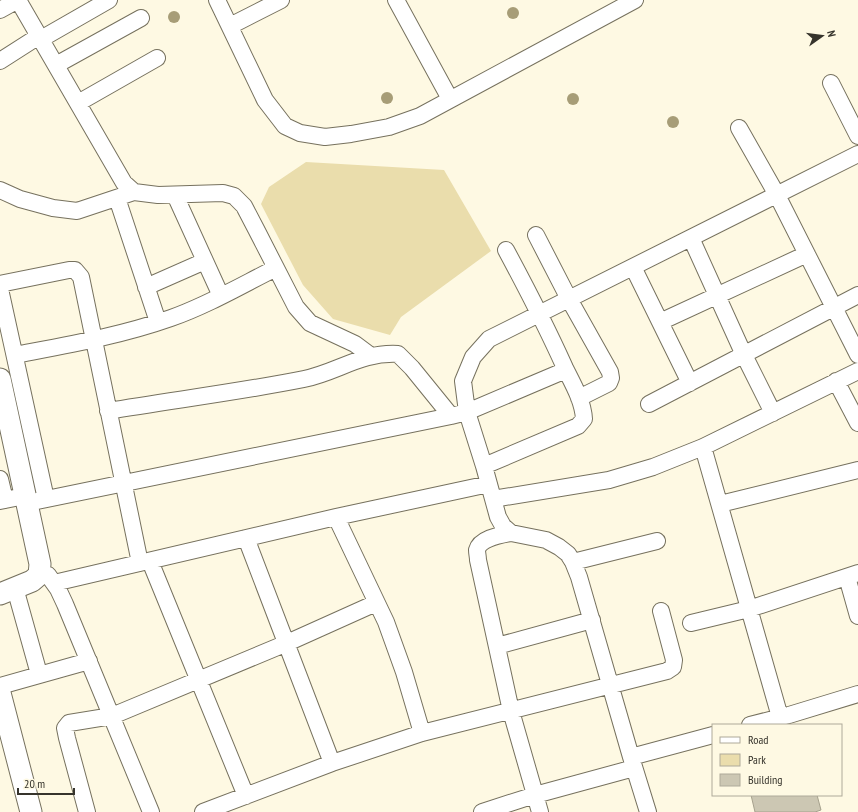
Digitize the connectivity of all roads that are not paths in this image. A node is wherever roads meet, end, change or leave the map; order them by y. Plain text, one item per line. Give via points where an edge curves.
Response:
1 (109, 0) edge
2 (217, 0) edge
3 (281, 0) edge
4 (396, 0) edge
5 (635, 0) edge
6 (27, 3) edge
7 (0, 10) edge
8 (141, 18) dead end
9 (230, 26) junction
10 (40, 38) junction
11 (157, 58) dead end
12 (0, 61) edge
13 (56, 65) junction
14 (831, 83) dead end
15 (450, 99) junction
16 (78, 104) junction
17 (739, 128) dead end
18 (858, 136) edge
19 (858, 154) edge
20 (0, 190) edge
21 (134, 192) junction
22 (175, 195) junction
23 (776, 195) junction
24 (117, 198) junction
25 (536, 235) dead end
26 (691, 238) junction
27 (506, 250) dead end
28 (807, 254) junction
29 (205, 261) junction
30 (633, 267) junction
31 (276, 268) junction
32 (0, 284) edge
33 (146, 287) junction
34 (0, 289) edge
35 (858, 295) edge
36 (221, 296) junction
37 (717, 296) junction
38 (569, 299) junction
39 (834, 307) junction
40 (540, 313) junction
41 (158, 322) junction
42 (660, 322) junction
43 (94, 340) junction
44 (744, 354) junction
45 (858, 355) edge
46 (14, 356) junction
47 (371, 356) junction
48 (566, 370) junction
49 (858, 371) edge
50 (0, 379) edge
51 (836, 382) junction
52 (690, 383) junction
53 (579, 398) junction
54 (649, 404) dead end
55 (108, 411) junction
56 (467, 412) junction
57 (773, 413) junction
58 (451, 416) junction
59 (858, 423) edge
60 (703, 448) junction
61 (484, 466) junction
62 (858, 470) edge
63 (0, 479) edge
64 (122, 484) junction
65 (491, 491) junction
66 (30, 495) junction
67 (2, 500) edge
68 (720, 504) junction
69 (336, 516) junction
70 (511, 533) junction
71 (246, 538) junction
72 (657, 541) dead end
73 (145, 562) junction
74 (573, 562) junction
75 (40, 564) junction
76 (852, 575) edge
77 (54, 583) junction
78 (8, 591) edge
79 (376, 603) junction
80 (749, 608) junction
81 (660, 611) dead end
82 (858, 616) edge
83 (592, 620) junction
84 (691, 623) dead end
85 (287, 643) junction
86 (497, 646) junction
87 (89, 661) junction
88 (39, 674) junction
89 (199, 680) junction
90 (610, 685) junction
91 (0, 686) edge
92 (0, 693) edge
93 (858, 694) edge
94 (511, 711) junction
95 (112, 716) junction
96 (780, 717) junction
97 (754, 724) edge
98 (422, 733) junction
99 (712, 735) edge
100 (632, 762) junction
101 (332, 763) junction
102 (535, 795) junction
103 (246, 796) junction
104 (31, 812) edge
105 (87, 812) edge
106 (151, 812) edge
107 (203, 812) edge
108 (482, 812) edge
109 (540, 812) edge
110 (648, 812) edge

1 - 10 street
2 - 9 street
3 - 9 street
4 - 15 street
5 - 15 street
6 - 7 street via 18,0
6 - 10 street
8 - 13 street
9 - 15 street via 265,100 285,126 300,132 325,137 389,127 420,116
10 - 12 street
10 - 13 street
11 - 16 street
13 - 16 street
14 - 18 street
16 - 21 street via 124,183
17 - 23 street
19 - 23 street
20 - 24 street via 20,199 53,208 77,211
21 - 22 street
21 - 24 street
22 - 29 street
22 - 31 street via 223,193 234,196 244,206
23 - 26 street
23 - 28 street
24 - 33 street
25 - 38 street
26 - 30 street
26 - 37 street
27 - 40 street
28 - 37 street
28 - 39 street
29 - 33 street
29 - 36 street
30 - 38 street
30 - 42 street
31 - 36 street
31 - 47 street via 296,307 310,323 355,344
32 - 43 street via 75,270 81,277
33 - 41 street
34 - 46 street
35 - 39 street
36 - 41 street
37 - 42 street
37 - 44 street
38 - 40 street
38 - 53 street via 611,378 603,387
39 - 44 street
39 - 45 street
40 - 48 street
40 - 56 street via 489,339 473,357 463,381
41 - 43 street
42 - 52 street
43 - 46 street
43 - 55 street
44 - 52 street
44 - 57 street
46 - 66 street
47 - 55 street via 306,378
47 - 58 street via 398,354
48 - 53 street
48 - 56 street
49 - 51 street
50 - 66 street
51 - 57 street
51 - 59 street
52 - 54 street
53 - 61 street via 584,408 584,419 578,426
55 - 64 street
56 - 58 street
56 - 61 street
57 - 60 street
58 - 64 street
60 - 65 street via 654,467 609,480
60 - 68 street
61 - 65 street
62 - 68 street
63 - 67 street
64 - 66 street
64 - 73 street
65 - 69 street
65 - 70 street via 498,517
66 - 67 street
66 - 75 street
68 - 80 street
69 - 71 street
69 - 79 street
70 - 74 street via 546,540 560,547
70 - 86 street via 488,540 477,550
71 - 73 street
71 - 85 street
72 - 74 street
73 - 77 street
73 - 89 street
74 - 83 street
75 - 77 street
75 - 78 street via 39,575 32,581
76 - 80 street
76 - 82 street
77 - 87 street
78 - 88 street
79 - 85 street
79 - 98 street via 386,622 404,672
80 - 84 street
80 - 96 street
81 - 90 street via 674,660 673,667 667,671
83 - 86 street
83 - 90 street
85 - 89 street
85 - 101 street
86 - 94 street
87 - 88 street
87 - 95 street
88 - 91 street
89 - 95 street
89 - 103 street
90 - 94 street
90 - 100 street
92 - 104 street
93 - 96 street
94 - 98 street
94 - 102 street
95 - 105 street via 69,723 66,728
95 - 106 street
96 - 97 street
98 - 101 street
99 - 100 street
100 - 102 street
100 - 110 street
101 - 103 street
102 - 108 street
102 - 109 street
103 - 107 street

